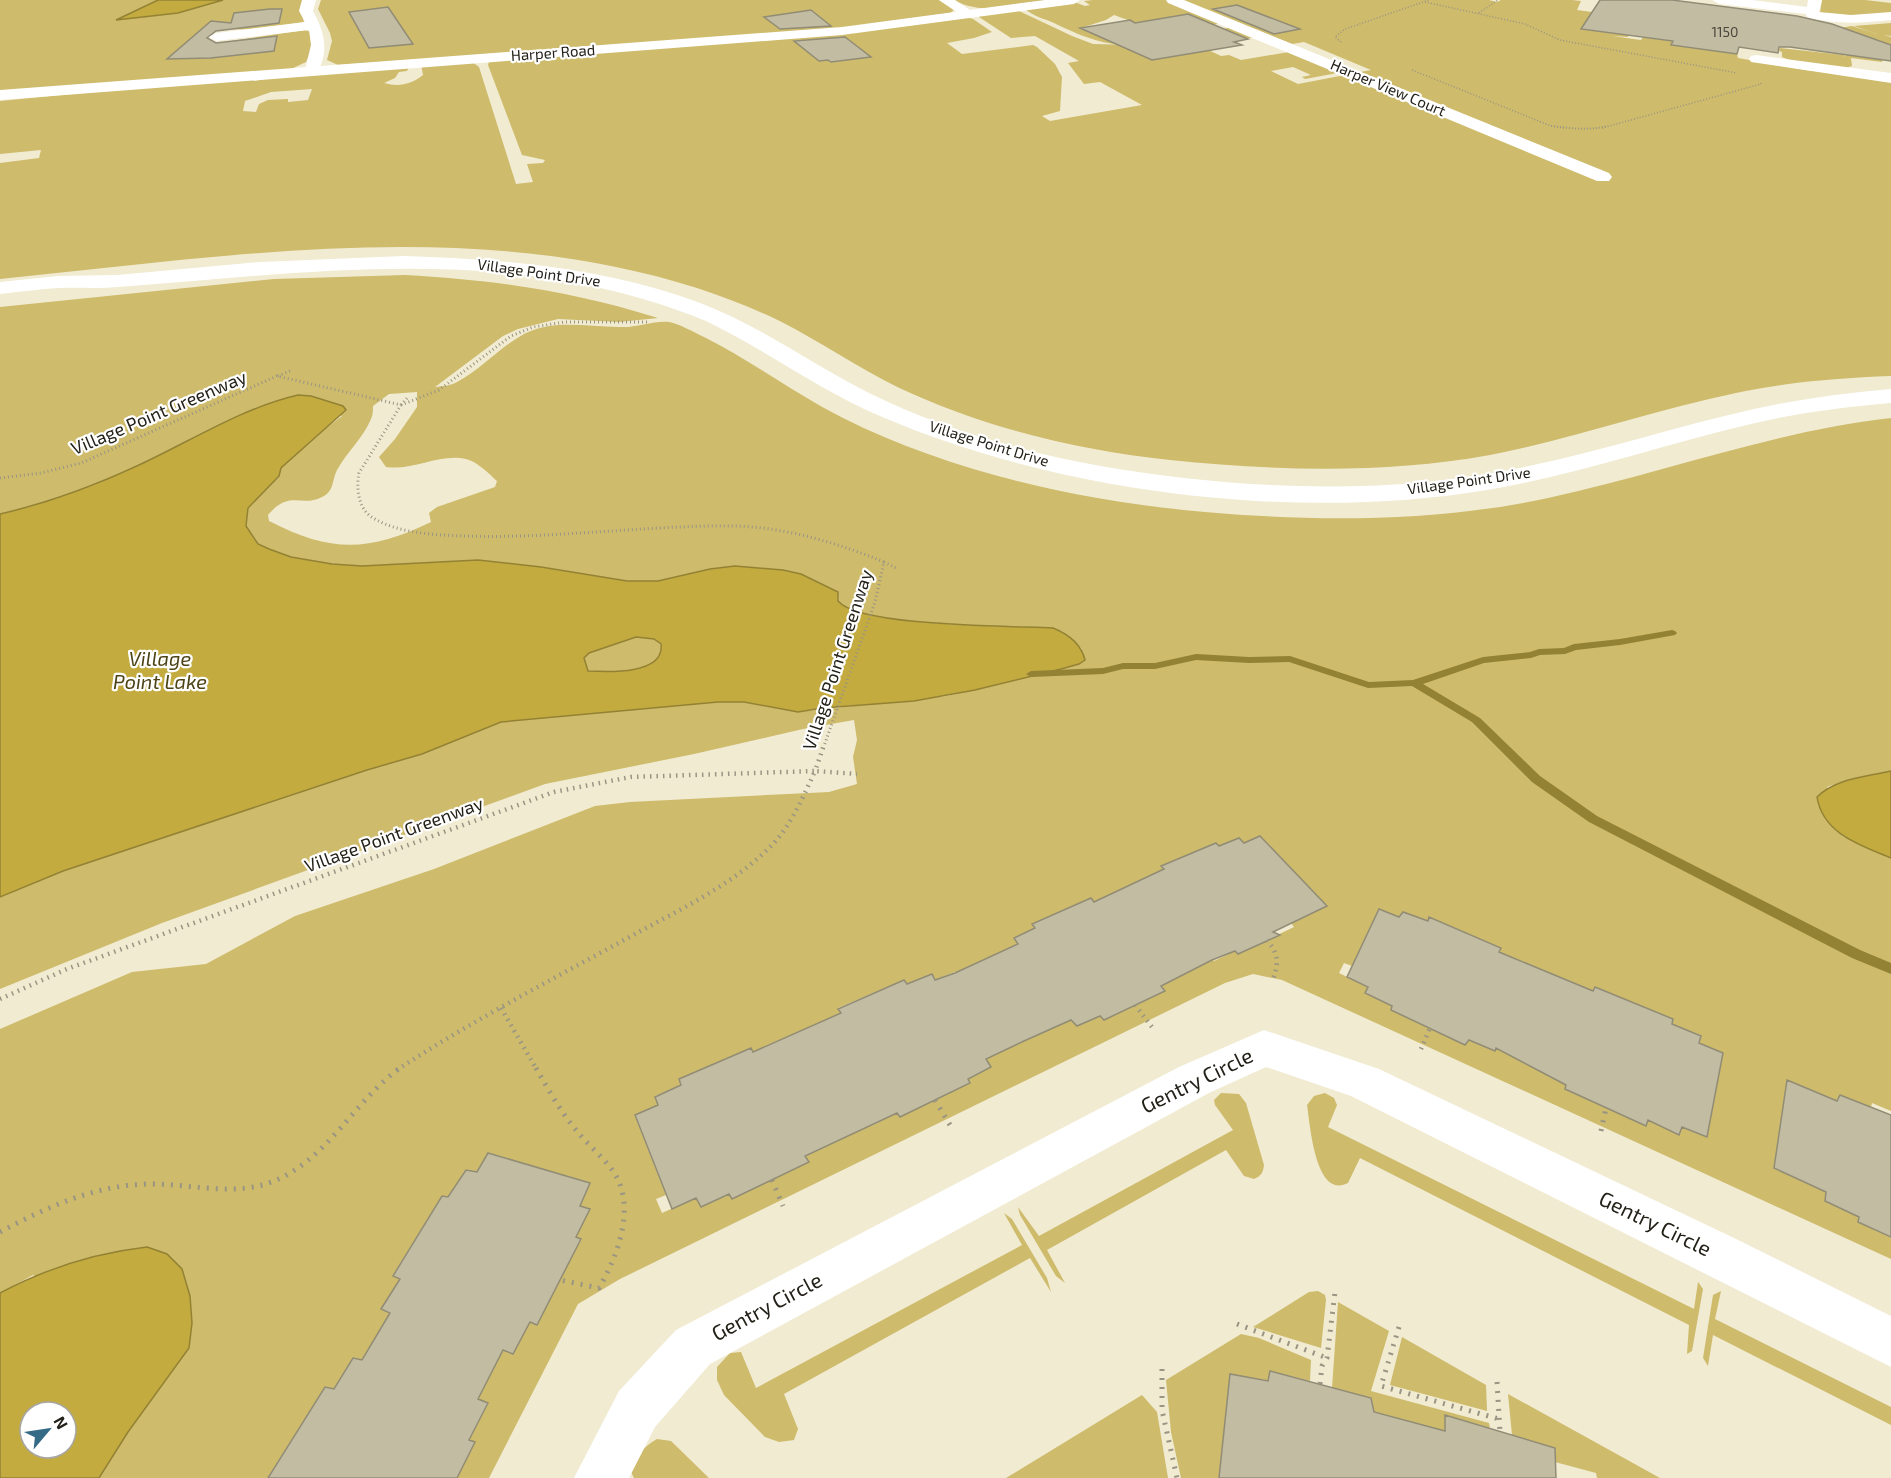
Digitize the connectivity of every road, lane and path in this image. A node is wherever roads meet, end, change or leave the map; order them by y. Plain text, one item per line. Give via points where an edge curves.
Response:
1 (309, 0) edge
2 (946, 0) edge
3 (1074, 0) edge
4 (1173, 0) edge
5 (1429, 0) edge
6 (1498, 0) edge
7 (1719, 0) edge
8 (1425, 2) junction
9 (1813, 6) edge
10 (969, 14) junction
11 (1479, 14) junction
12 (1891, 16) edge
13 (315, 25) junction
14 (216, 37) dead end
15 (1351, 46) dead end
16 (1755, 59) dead end
17 (1406, 68) dead end
18 (312, 70) junction
19 (1744, 75) dead end
20 (1757, 78) dead end
21 (1891, 78) edge
22 (0, 96) edge
23 (1603, 177) dead end
24 (109, 281) junction
25 (0, 288) edge
26 (0, 299) edge
27 (688, 306) junction
28 (292, 370) dead end
29 (277, 376) junction
30 (409, 396) dead end
31 (1891, 396) edge
32 (401, 405) junction
33 (0, 478) edge
34 (884, 562) junction
35 (896, 568) dead end
36 (815, 771) junction
37 (857, 774) dead end
38 (1267, 940) dead end
39 (1272, 981) dead end
40 (0, 999) edge
41 (1135, 1005) dead end
42 (501, 1008) junction
43 (1152, 1027) dead end
44 (1430, 1028) dead end
45 (1421, 1048) dead end
46 (935, 1100) dead end
47 (1606, 1108) dead end
48 (950, 1125) dead end
49 (1601, 1131) dead end
50 (772, 1180) dead end
51 (783, 1206) dead end
52 (0, 1232) edge
53 (560, 1280) dead end
54 (1335, 1292) dead end
55 (1237, 1324) dead end
56 (1399, 1327) dead end
57 (1891, 1342) edge
58 (1328, 1358) junction
59 (1162, 1370) dead end
60 (1497, 1382) dead end
61 (1320, 1384) dead end
62 (1499, 1419) junction
63 (1500, 1432) dead end
64 (600, 1478) edge
65 (1177, 1478) edge

1 - 13 street via 306,11
2 - 10 street
3 - 10 street, Harper Road
4 - 23 street, Harper View Court
5 - 8 path
6 - 11 path
7 - 9 street
8 - 11 path
8 - 15 path via 1345,29 1335,37
9 - 12 street via 1812,15 1834,20
10 - 18 street, Harper Road via 842,31
11 - 19 path via 1525,24 1560,40
13 - 14 street
13 - 18 street via 320,43
16 - 21 street
17 - 20 path via 1551,126 1579,129 1597,129 1761,84
18 - 22 street, Harper Road
24 - 25 street, Village Point Drive
24 - 26 street, Village Point Drive
24 - 27 street, Village Point Drive via 287,264 428,261 557,273 619,285
27 - 31 street, Village Point Drive via 768,343 822,377 885,409 973,442 1129,478 1235,490 1330,493 1463,484 1524,475 1776,410
27 - 32 path via 654,322 563,322 529,328 515,334 446,386
28 - 29 path, Village Point Greenway
29 - 32 path
29 - 33 path, Village Point Greenway via 81,463
30 - 32 path, Village Point Greenway
32 - 34 path, Village Point Greenway via 358,473 357,493 364,507 386,525 416,532 482,536 736,526 831,542
34 - 35 path
34 - 36 path, Village Point Greenway via 875,602
36 - 37 path
36 - 40 path, Village Point Greenway via 631,777 554,792 77,966
36 - 42 path via 800,807 764,853 665,918
38 - 39 path via 1279,958
41 - 43 path
42 - 52 path via 397,1070 316,1152 276,1181 241,1187 134,1185 89,1193
42 - 53 path via 569,1122 614,1173 622,1189 621,1235 612,1266 599,1288
44 - 45 path
46 - 48 path
47 - 49 path
50 - 51 path
54 - 58 path
55 - 58 path
56 - 62 path via 1381,1386
57 - 64 street, Gentry Circle via 1364,1082 1264,1048 1173,1091 693,1347 637,1409
58 - 61 path via 1322,1366
59 - 65 path via 1162,1410
60 - 62 path
62 - 63 path

